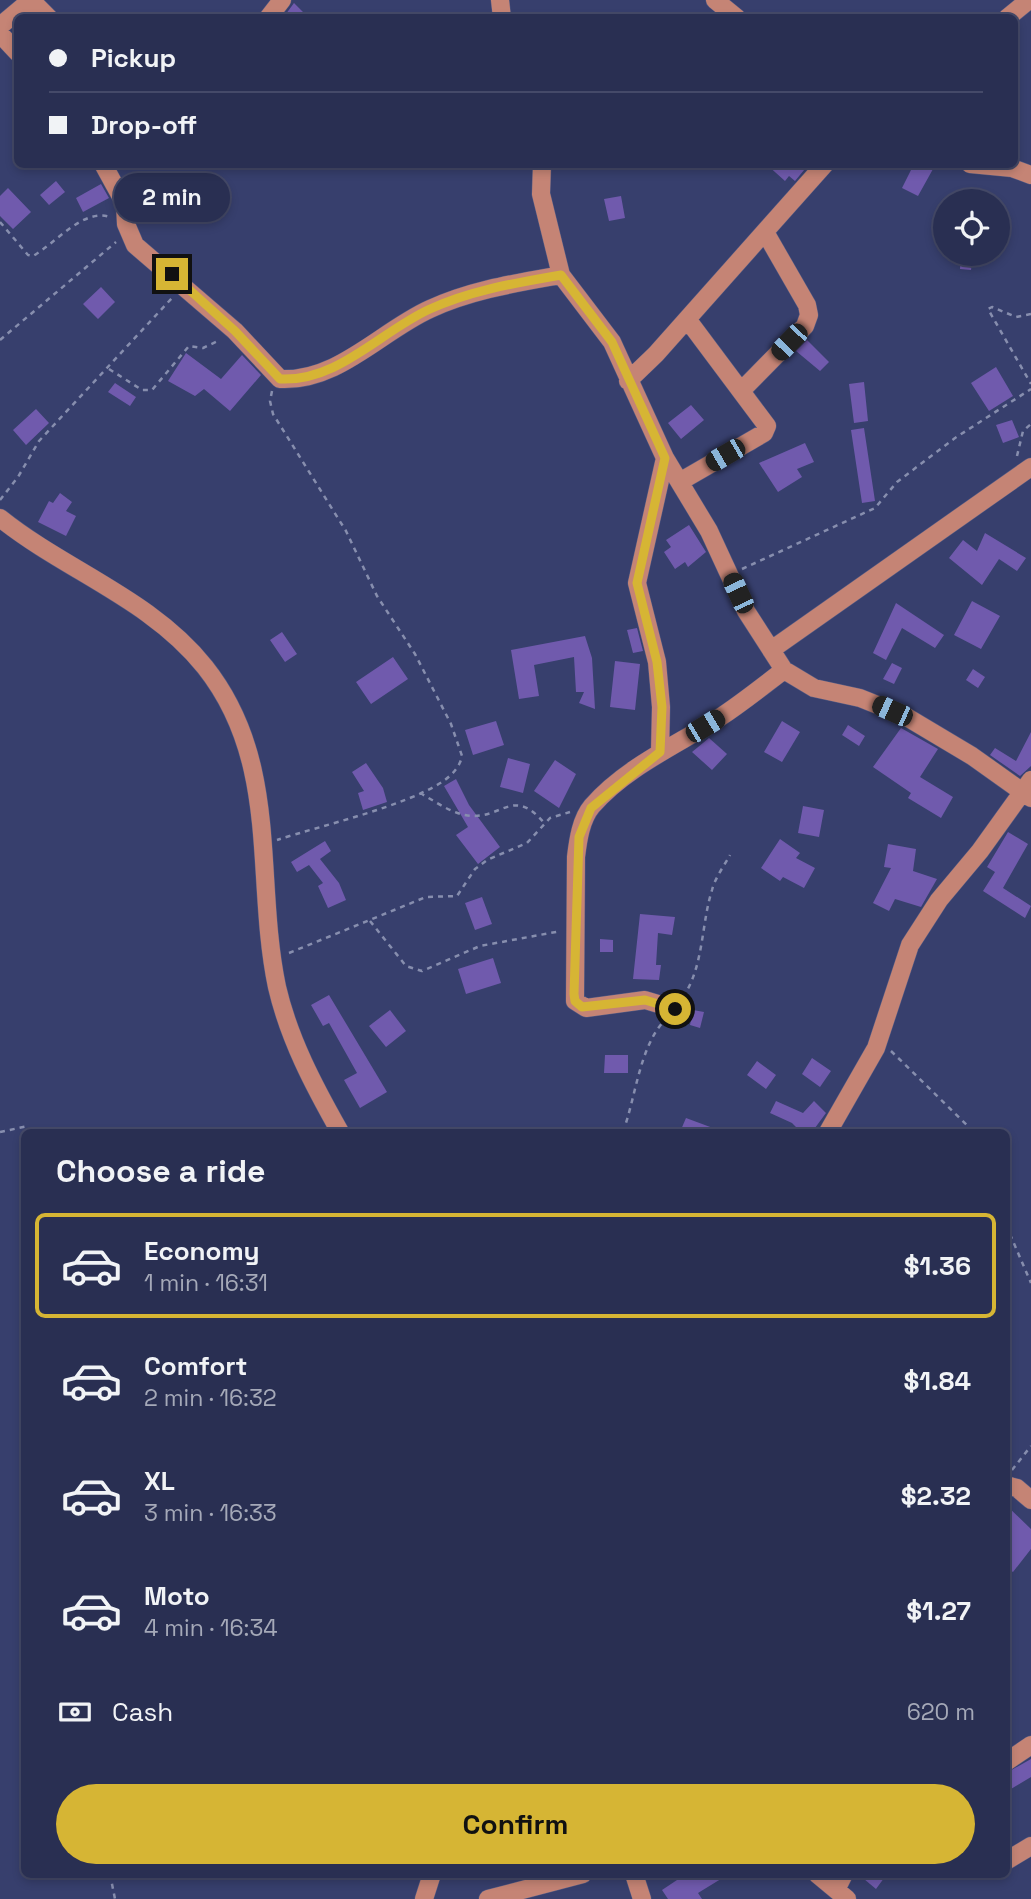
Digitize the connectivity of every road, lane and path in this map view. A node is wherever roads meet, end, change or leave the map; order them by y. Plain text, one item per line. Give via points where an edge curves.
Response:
1 (282, 0) edge
2 (715, 0) edge
3 (1029, 0) edge
4 (45, 14) edge
5 (271, 14) edge
6 (732, 14) edge
7 (1012, 14) edge
8 (0, 26) edge
9 (0, 34) edge
10 (14, 49) edge
11 (105, 168) edge
12 (542, 168) edge
13 (821, 168) edge
14 (1012, 168) edge
15 (1031, 175) edge
16 (0, 222) edge
17 (127, 230) junction
18 (765, 232) junction
19 (561, 275) junction
20 (193, 292) junction
21 (1031, 314) edge
22 (687, 319) junction
23 (235, 331) junction
24 (0, 340) edge
25 (108, 369) junction
26 (280, 379) junction
27 (628, 381) junction
28 (1031, 387) edge
29 (742, 390) junction
30 (1031, 424) edge
31 (665, 458) junction
32 (1031, 467) edge
33 (681, 481) junction
34 (1008, 482) junction
35 (0, 500) edge
36 (0, 519) edge
37 (730, 575) junction
38 (771, 650) junction
39 (784, 670) junction
40 (660, 752) junction
41 (1028, 790) edge
42 (418, 792) junction
43 (591, 808) junction
44 (545, 824) junction
45 (264, 844) junction
46 (730, 855) dead end
47 (369, 920) junction
48 (575, 929) junction
49 (273, 960) junction
50 (675, 1009) junction
51 (880, 1035) junction
52 (28, 1126) dead end
53 (338, 1129) edge
54 (624, 1129) edge
55 (830, 1129) edge
56 (971, 1129) edge
57 (0, 1132) edge
58 (1010, 1234) edge
59 (1031, 1283) edge
60 (1031, 1446) edge
61 (1010, 1477) edge
62 (1010, 1482) edge
63 (1031, 1500) edge
64 (1031, 1745) edge
65 (1010, 1759) edge
66 (1031, 1846) edge
67 (1010, 1859) edge
68 (111, 1878) edge
69 (431, 1878) edge
70 (568, 1878) edge
71 (635, 1878) edge
72 (824, 1878) edge
73 (842, 1888) edge
74 (115, 1899) edge
75 (424, 1899) edge
76 (488, 1899) edge
77 (642, 1899) edge

1 - 5 street
2 - 6 street
3 - 7 street
4 - 8 street via 30,0
9 - 10 street
11 - 17 street via 125,204
12 - 19 street via 541,194
13 - 18 street
14 - 15 street
16 - 17 path via 33,256 97,214
17 - 20 street via 135,245
17 - 24 path
18 - 22 street
18 - 29 street via 809,315 805,326
19 - 26 street via 499,286 430,309 347,361 305,376
19 - 27 street via 612,342
20 - 23 street
20 - 25 path via 170,299
21 - 28 path via 1016,317 988,309
22 - 27 street
22 - 29 street
23 - 25 path via 203,348 190,346 152,390 142,390
23 - 26 street
25 - 35 path via 39,441
26 - 42 path via 271,393 273,414 346,531 377,596 415,654 451,724 462,757 456,770
27 - 31 street
28 - 37 path via 897,482 875,508
29 - 33 street via 764,419 764,433
30 - 34 path via 1023,431
31 - 33 street
31 - 40 street via 637,583 657,662
32 - 34 street
33 - 37 street
34 - 38 street
36 - 45 street via 166,627 205,667 231,709 251,759
37 - 38 street
38 - 39 street
39 - 40 street via 719,718
39 - 41 street via 814,688 860,698 905,716
40 - 43 street
41 - 51 street via 939,900 910,945
42 - 44 path via 466,815 526,806
42 - 45 path
43 - 44 path via 558,814
43 - 48 street via 576,857
44 - 47 path via 527,844 475,869 457,896 426,897
45 - 49 street
46 - 50 path via 712,887 690,987
47 - 48 path via 414,971 480,946
47 - 49 path
48 - 50 street via 577,1005 586,1008 645,1000
49 - 53 street via 289,1031
50 - 54 path via 652,1035
51 - 55 street
51 - 56 path
52 - 57 path
58 - 59 path
60 - 61 path
62 - 63 street
64 - 65 street
66 - 67 street
68 - 74 path
69 - 75 street
70 - 76 street
71 - 77 street
72 - 73 street

